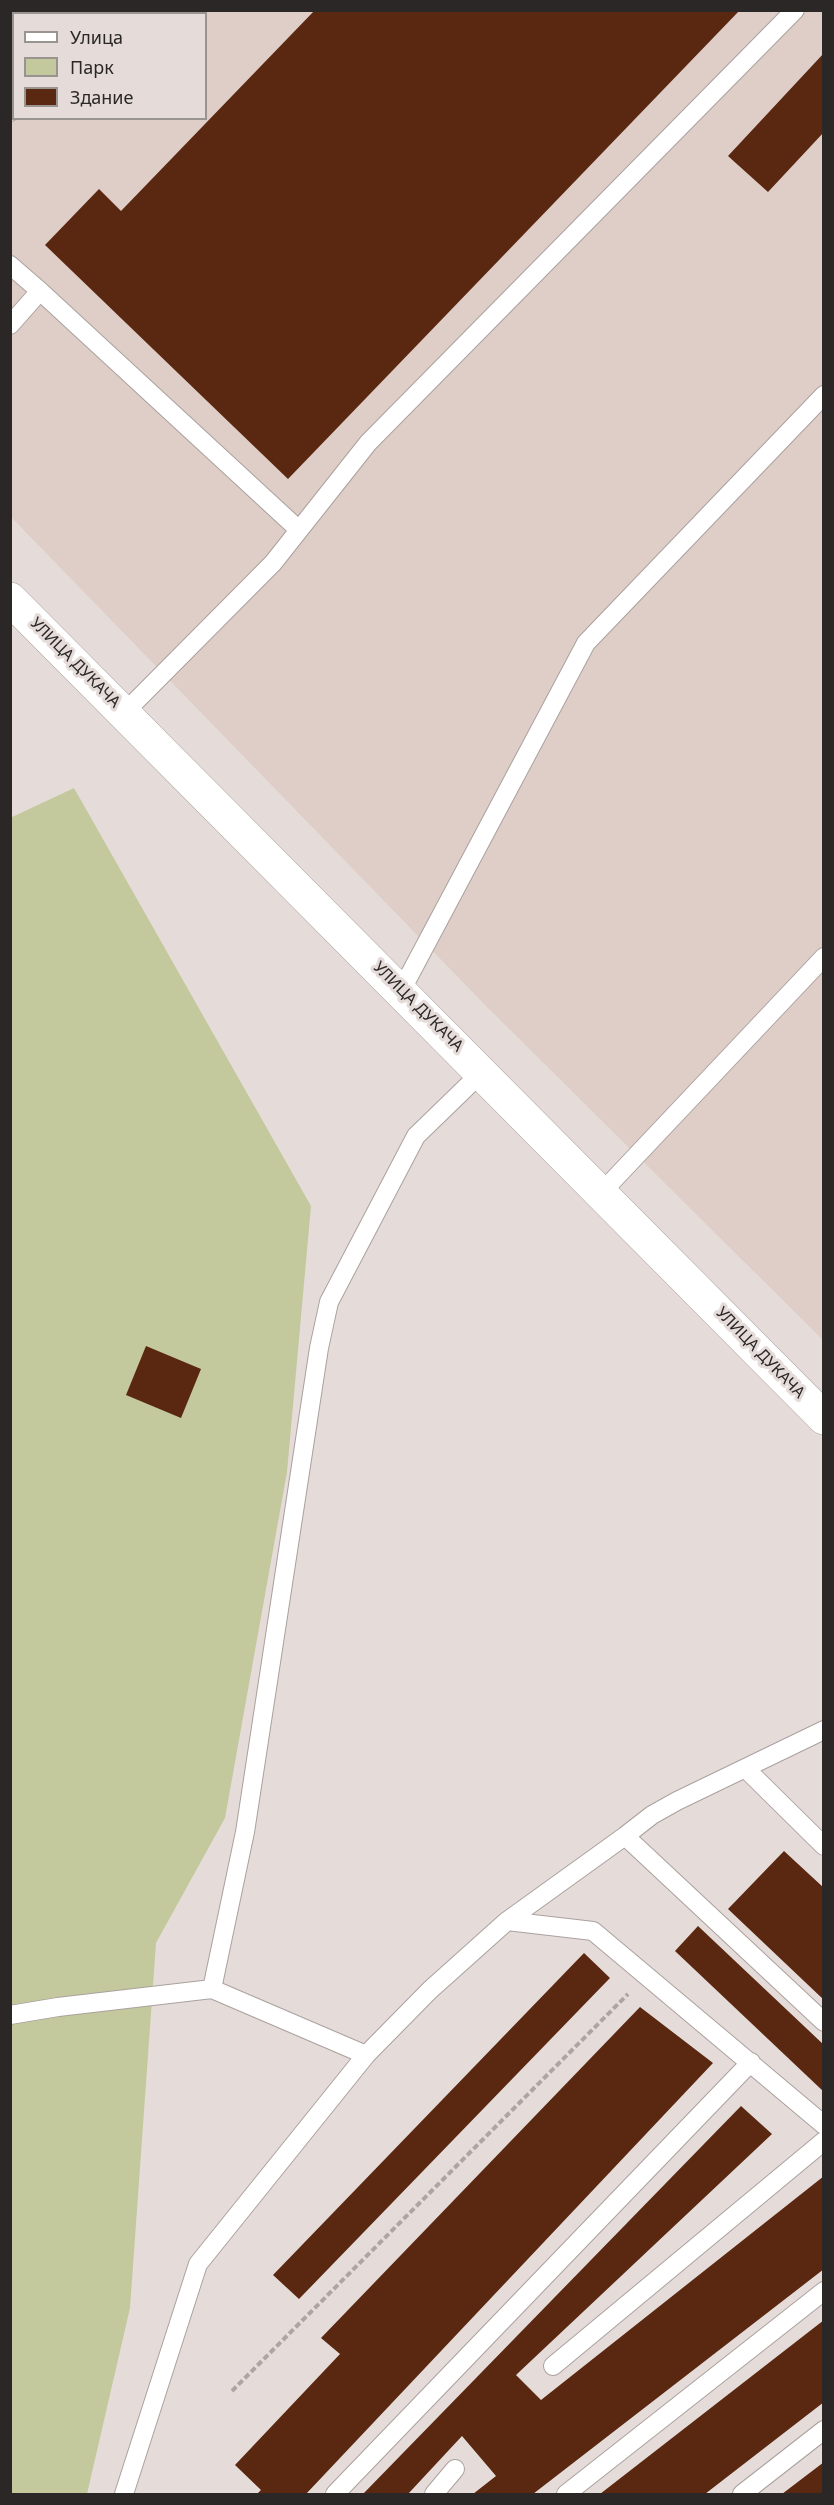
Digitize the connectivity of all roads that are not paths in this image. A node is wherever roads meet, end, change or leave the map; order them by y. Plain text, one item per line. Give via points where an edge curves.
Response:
1 (795, 10) edge
2 (10, 265) edge
3 (40, 291) junction
4 (10, 325) edge
5 (824, 395) edge
6 (299, 530) junction
7 (10, 599) edge
8 (124, 713) junction
9 (824, 957) edge
10 (401, 991) junction
11 (482, 1072) junction
12 (602, 1192) junction
13 (824, 1418) edge
14 (824, 1730) edge
15 (746, 1769) junction
16 (625, 1836) junction
17 (824, 1845) edge
18 (507, 1921) junction
19 (212, 1989) junction
20 (10, 2015) edge
21 (824, 2022) edge
22 (366, 2055) junction
23 (750, 2062) junction
24 (824, 2125) edge
25 (824, 2141) edge
26 (824, 2291) edge
27 (553, 2366) dead end
28 (824, 2430) edge
29 (455, 2469) dead end
30 (124, 2494) edge
31 (335, 2494) edge
32 (434, 2494) edge
33 (566, 2494) edge
34 (742, 2494) edge

1 - 6 lane via 368,443
2 - 3 lane
3 - 4 lane
3 - 6 lane
5 - 10 lane via 586,643
6 - 8 lane via 273,563
7 - 8 street, УЛИЦА ДУКАЧА
8 - 10 street, УЛИЦА ДУКАЧА
9 - 12 lane
10 - 11 street, УЛИЦА ДУКАЧА
11 - 12 street, УЛИЦА ДУКАЧА
11 - 19 lane via 416,1136 329,1302 245,1832
12 - 13 street, УЛИЦА ДУКАЧА
14 - 15 lane
15 - 16 lane via 652,1815
15 - 17 lane
16 - 18 lane
16 - 21 lane
18 - 22 lane via 430,1990
18 - 23 lane via 592,1931
19 - 20 lane
19 - 22 lane
22 - 30 lane via 198,2264
23 - 24 lane
23 - 31 lane
25 - 27 lane
26 - 33 lane
28 - 34 lane
29 - 32 lane

